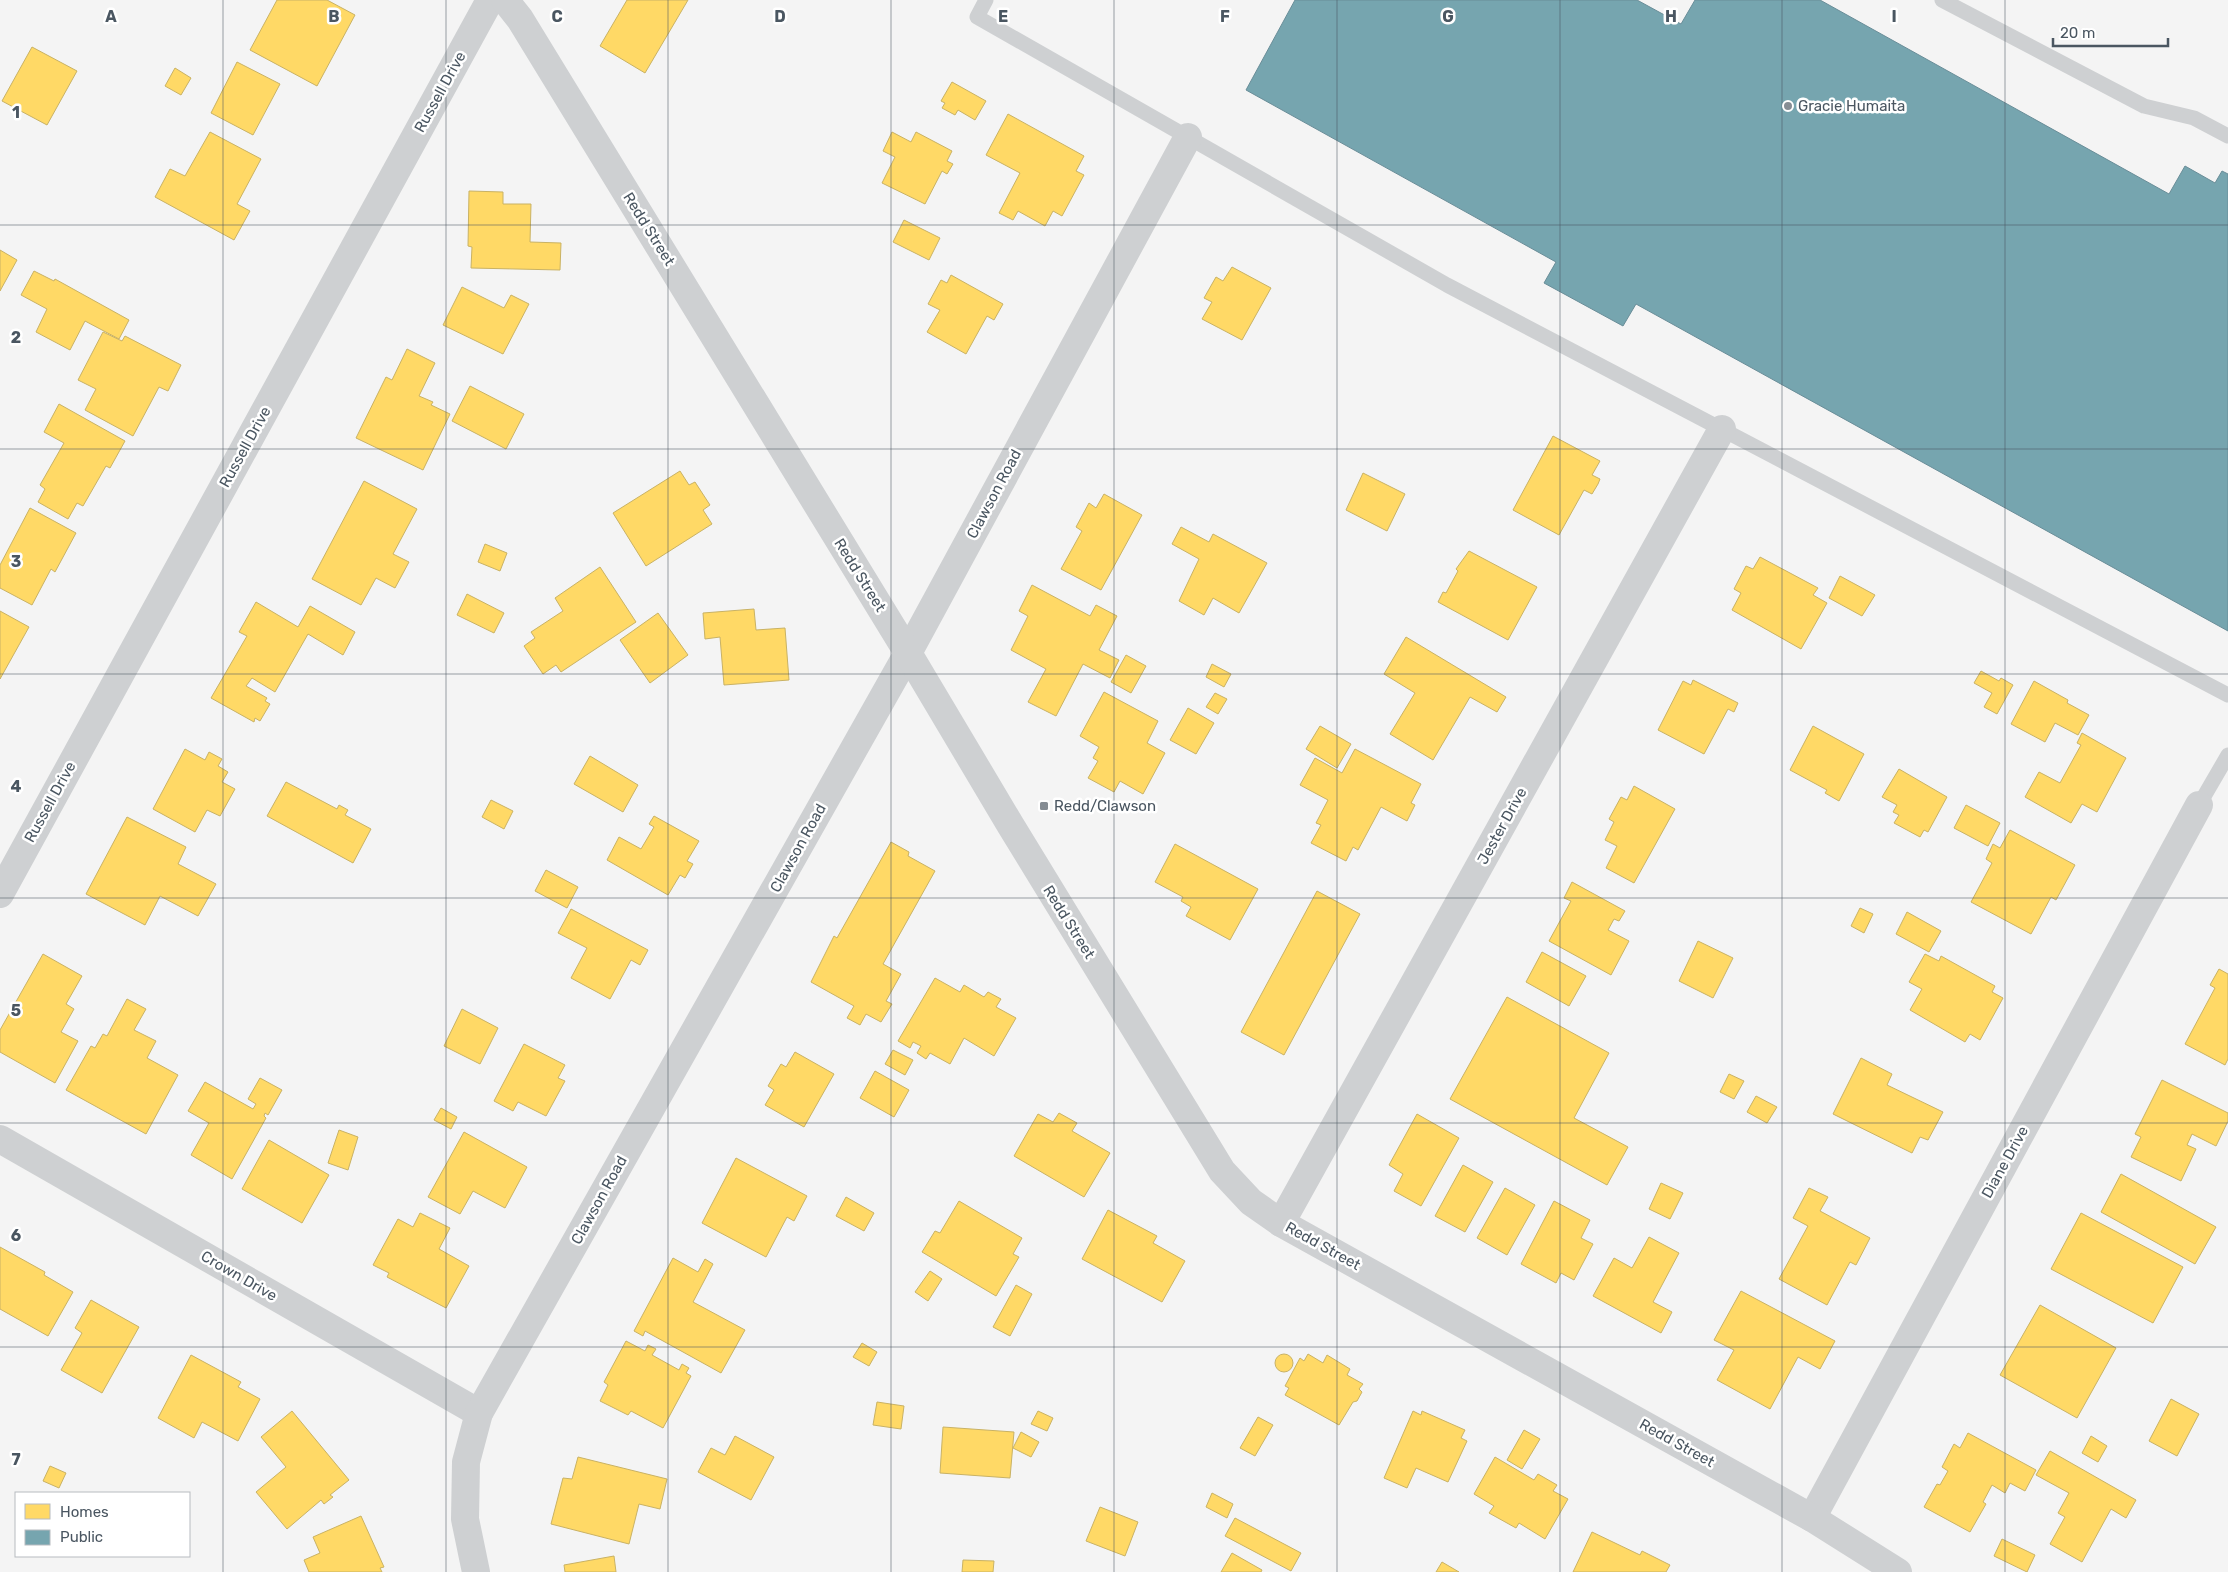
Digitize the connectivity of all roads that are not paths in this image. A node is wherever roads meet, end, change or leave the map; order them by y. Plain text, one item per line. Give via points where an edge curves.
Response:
1 (490, 0) edge
2 (504, 0) edge
3 (986, 0) edge
4 (1942, 0) edge
5 (2228, 136) edge
6 (1188, 137) junction
7 (1722, 430) junction
8 (908, 653) junction
9 (2228, 695) edge
10 (2228, 756) edge
11 (2199, 805) joint
12 (0, 894) edge
13 (0, 1139) edge
14 (1282, 1223) junction
15 (479, 1413) junction
16 (1812, 1518) junction
17 (476, 1572) edge
18 (1898, 1572) edge

1 - 12 street, Russell Drive
2 - 8 street, Redd Street via 520,19
3 - 6 lane via 977,17
4 - 5 lane via 2144,106 2194,118
6 - 7 lane via 1447,285
6 - 8 street, Clawson Road
7 - 9 lane
7 - 14 street, Jester Drive
8 - 14 street, Redd Street via 1222,1171 1251,1202
8 - 15 street, Clawson Road
10 - 11 lane
11 - 16 street, Diane Drive
13 - 15 street, Crown Drive
14 - 16 street, Redd Street
15 - 17 street, Clawson Road via 466,1462 465,1519
16 - 18 street, Redd Street

